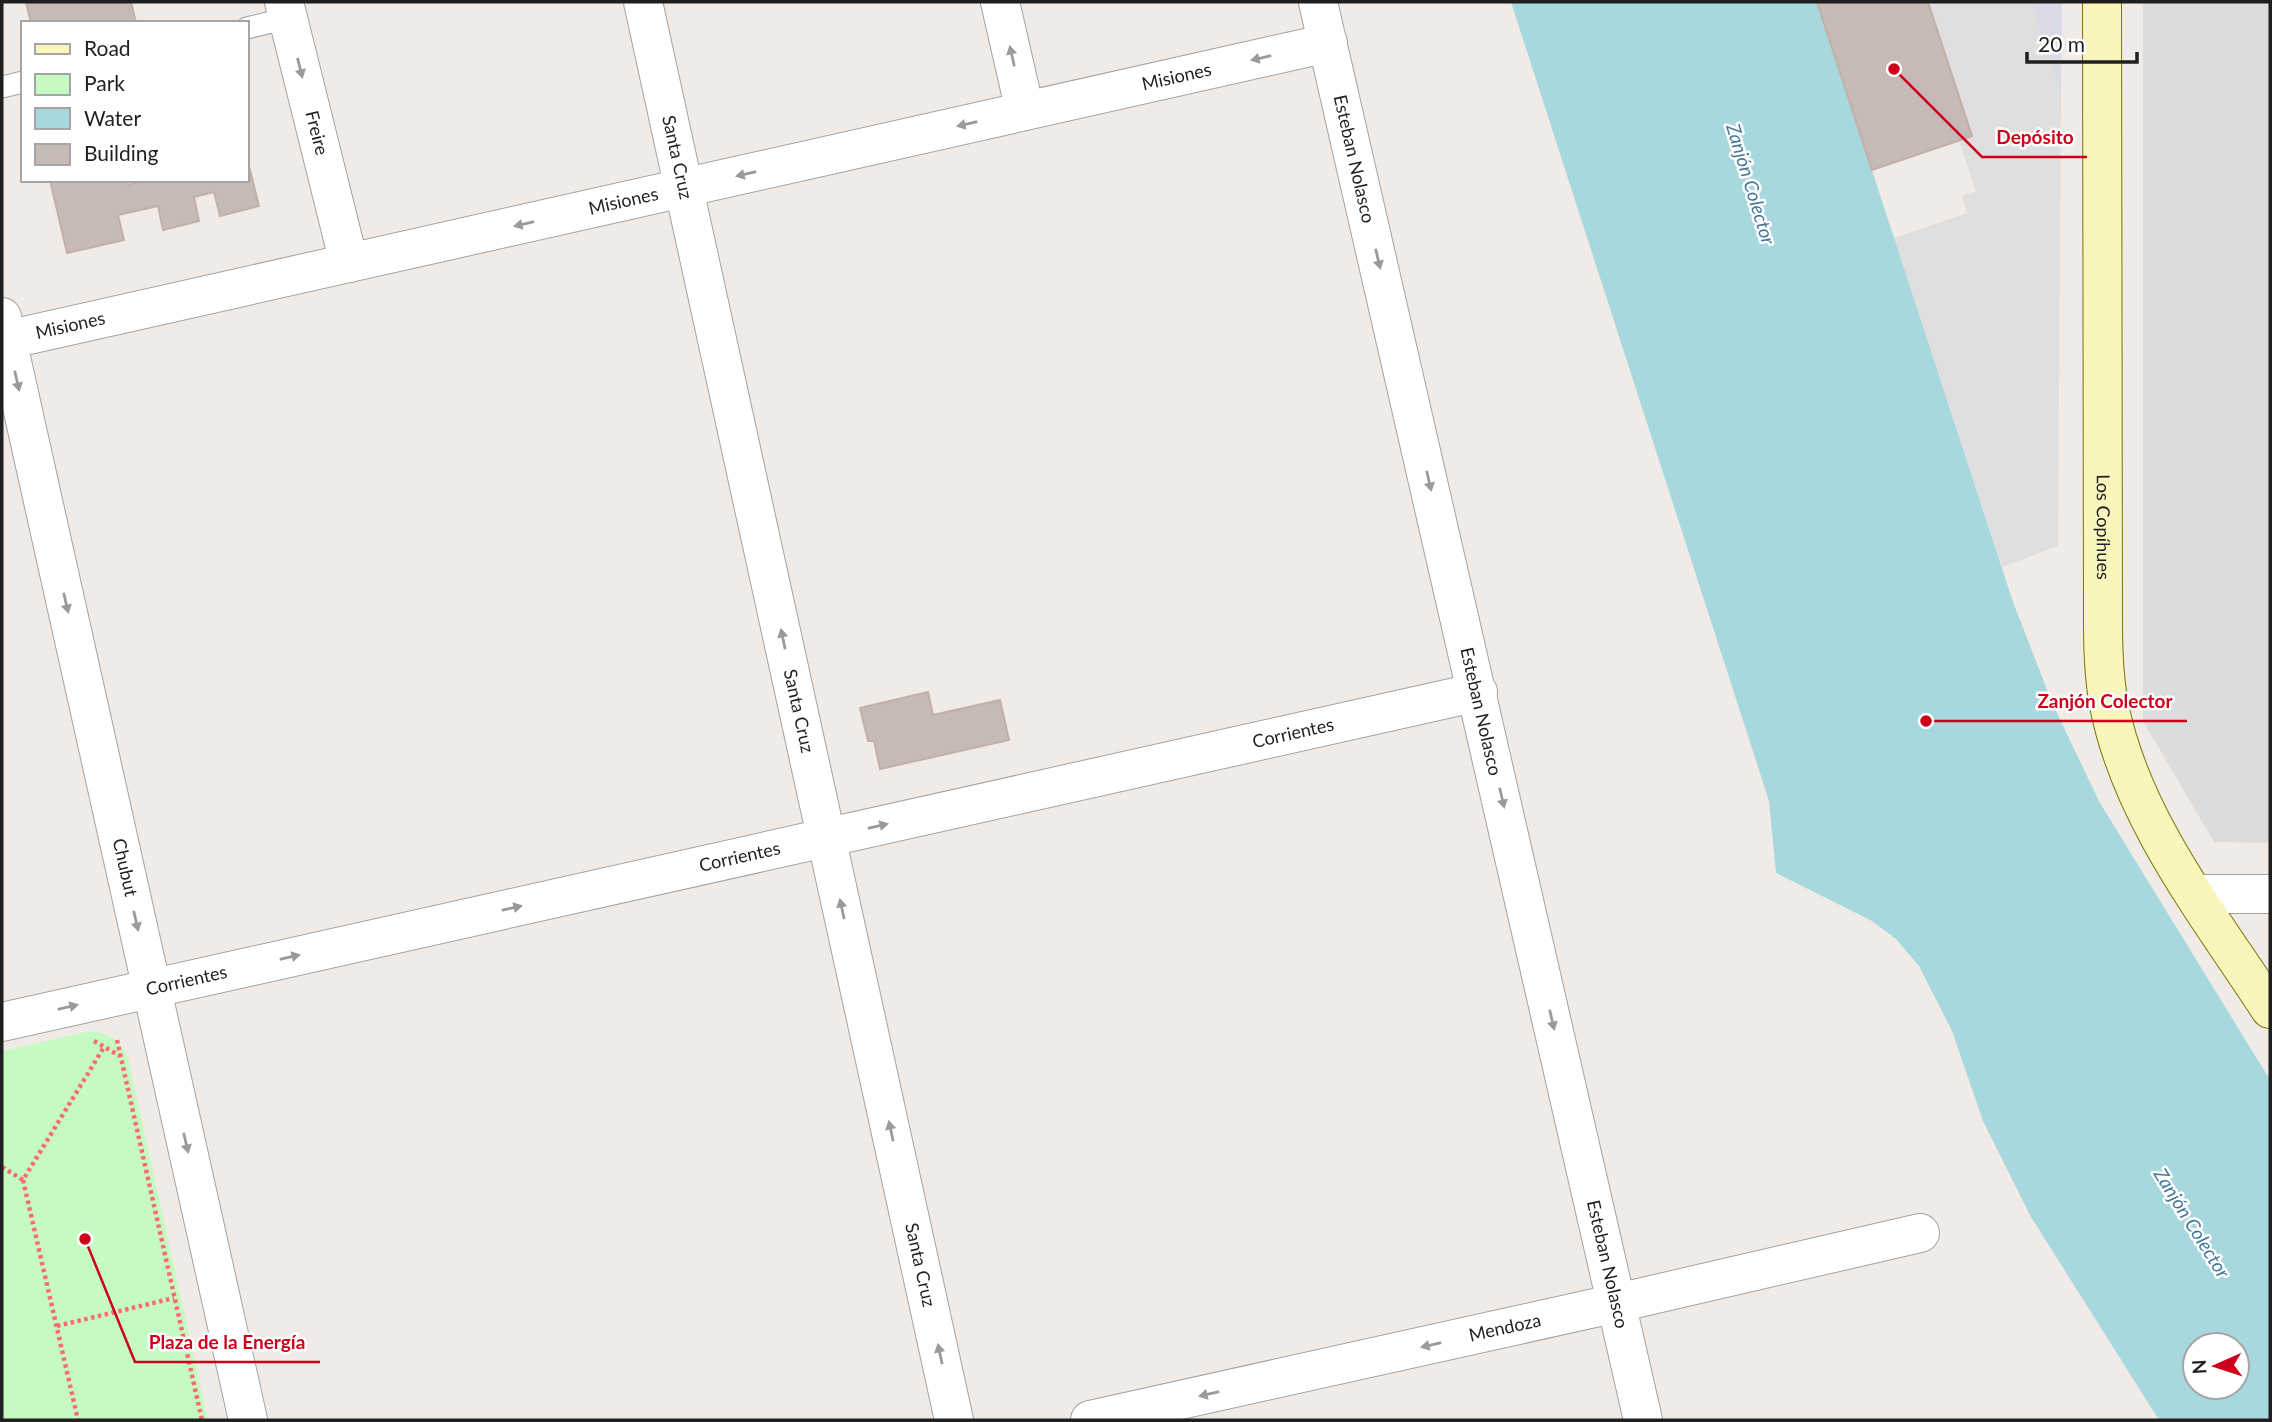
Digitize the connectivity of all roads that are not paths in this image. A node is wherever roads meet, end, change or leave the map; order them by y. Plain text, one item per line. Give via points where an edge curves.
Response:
1 (643, 2) edge
2 (1000, 2) edge
3 (1318, 2) edge
4 (2102, 2) edge
5 (286, 10) edge
6 (248, 28) edge
7 (1328, 43) junction
8 (21, 82) edge
9 (2, 87) edge
10 (1025, 111) junction
11 (684, 188) junction
12 (349, 263) junction
13 (4, 332) edge
14 (1478, 692) junction
15 (826, 838) junction
16 (2196, 894) junction
17 (2270, 894) edge
18 (151, 988) junction
19 (2270, 1009) edge
20 (2, 1022) edge
21 (1920, 1233) dead end
22 (1617, 1303) junction
23 (248, 1420) edge
24 (954, 1420) edge
25 (1090, 1420) edge
26 (1643, 1420) edge

1 - 11 street, Santa Cruz
10 -> 2 street
3 - 7 street, Esteban Nolasco
4 - 16 main road, Los Copíhues via 2105,679 2115,730 2133,779 2156,830
5 - 6 lane
5 -> 12 street, Freire
7 -> 10 street, Misiones
7 -> 14 street, Esteban Nolasco
8 - 9 lane
10 -> 11 street, Misiones
11 -> 12 street, Misiones
15 -> 11 street, Santa Cruz
12 - 13 street, Misiones
13 -> 18 street, Chubut
15 -> 14 street, Corrientes
14 -> 22 street, Esteban Nolasco
18 -> 15 street, Corrientes
24 -> 15 street, Santa Cruz
16 - 17 street
16 - 19 main road, Los Copíhues
20 -> 18 street, Corrientes
18 -> 23 street, Chubut
21 - 22 street, Mendoza
22 -> 25 street, Mendoza
22 - 26 street, Esteban Nolasco

